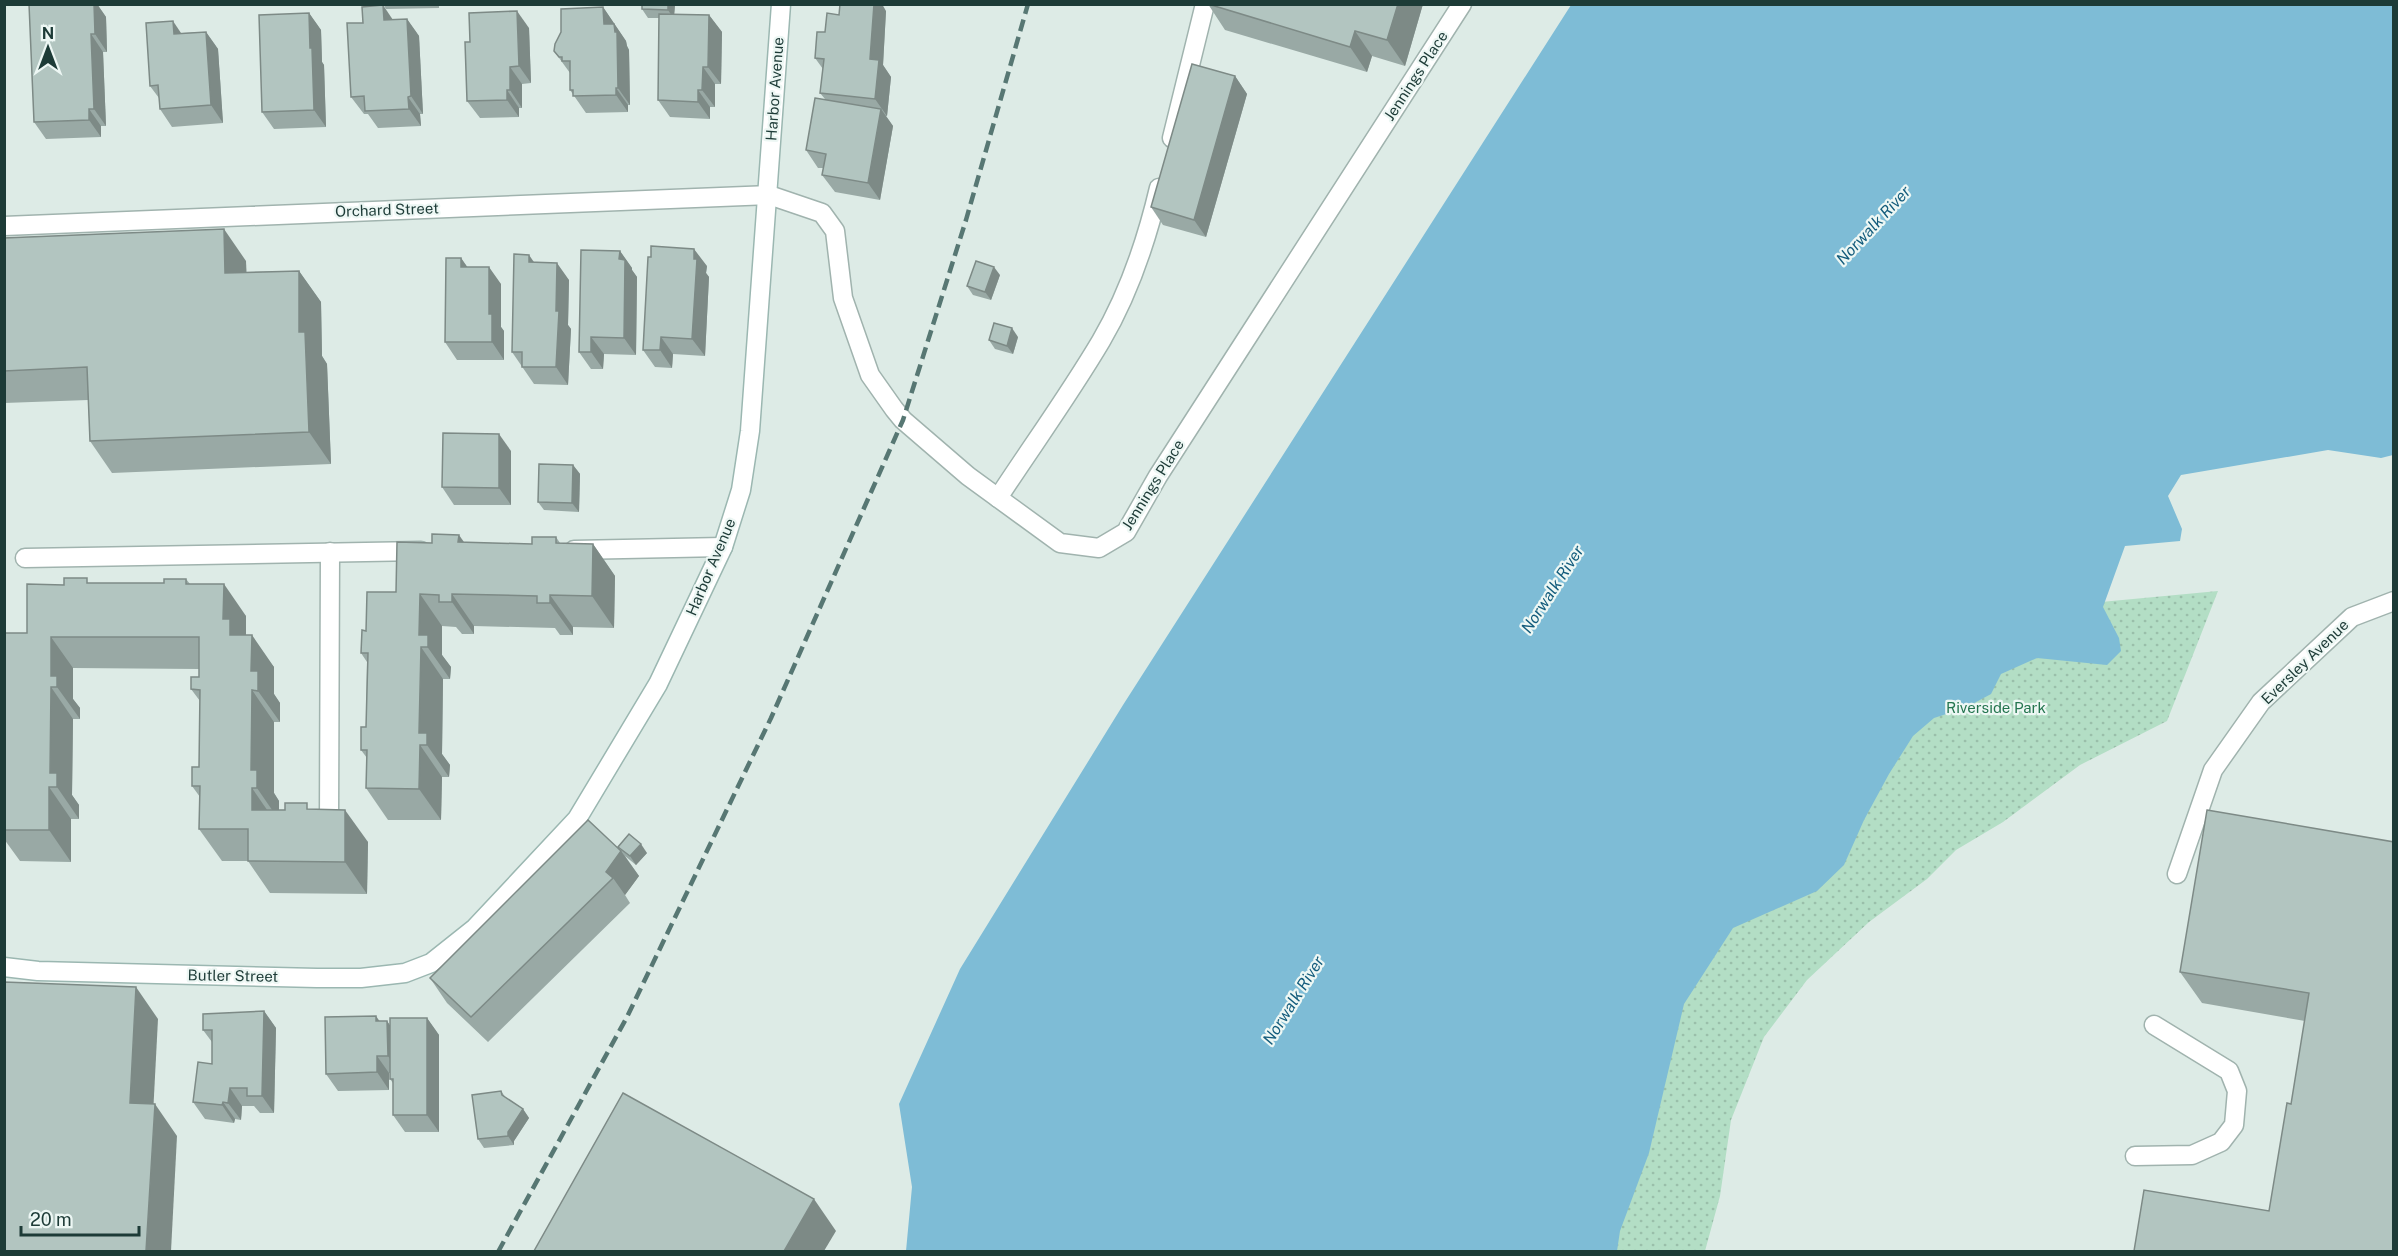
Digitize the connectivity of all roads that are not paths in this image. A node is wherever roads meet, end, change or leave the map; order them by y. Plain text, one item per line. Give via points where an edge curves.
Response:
1 (781, 4) edge
2 (1205, 4) edge
3 (1462, 4) edge
4 (1168, 152) edge
5 (1163, 174) edge
6 (769, 195) junction
7 (4, 226) edge
8 (998, 498) junction
9 (723, 547) junction
10 (553, 550) edge
11 (436, 551) edge
12 (330, 552) junction
13 (25, 558) dead end
14 (2394, 601) edge
15 (329, 822) edge
16 (2177, 874) dead end
17 (454, 946) joint
18 (4, 967) edge
19 (2154, 1025) dead end
20 (2135, 1156) dead end

1 - 6 street, Harbor Avenue
2 - 4 street
3 - 8 street, Jennings Place via 1158,476 1126,532 1099,548 1060,543
5 - 8 street via 1152,219 1101,341
6 - 7 street, Orchard Street
6 - 8 street, Jennings Place via 822,213 835,231 843,298 870,375 903,420
6 - 9 street, Harbor Avenue via 750,432 741,490
9 - 10 street
9 - 17 street, Harbor Avenue via 658,684 577,819
11 - 12 street
12 - 13 street
12 - 15 street
14 - 16 street, Eversley Avenue via 2352,617 2261,702 2212,770
17 - 18 street, Butler Street via 431,963 405,973 361,978
19 - 20 street via 2229,1071 2237,1091 2234,1125 2221,1142 2192,1155

